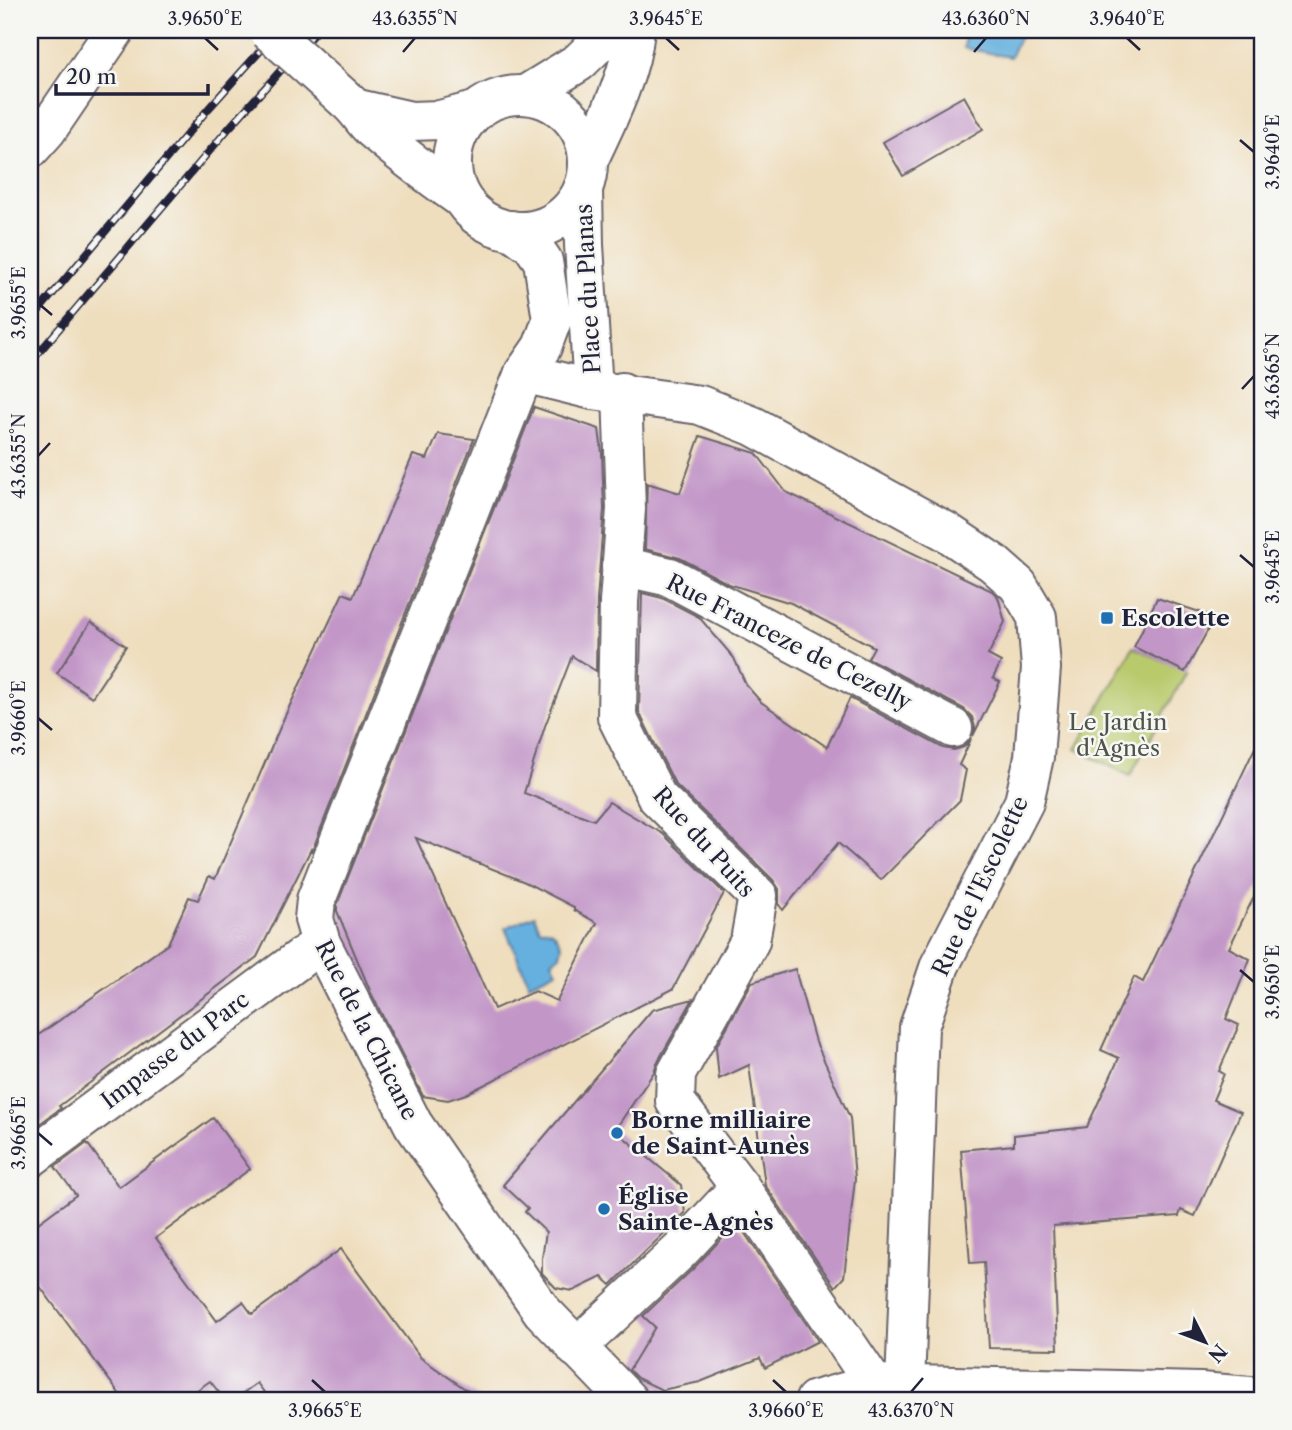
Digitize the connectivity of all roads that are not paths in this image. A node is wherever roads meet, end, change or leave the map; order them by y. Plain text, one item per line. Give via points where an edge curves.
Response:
1 (115, 30) edge
2 (268, 30) edge
3 (612, 30) edge
4 (635, 30) edge
5 (527, 94) junction
6 (352, 105) junction
7 (475, 111) junction
8 (30, 149) edge
9 (586, 175) junction
10 (461, 198) junction
11 (511, 230) junction
12 (524, 373) junction
13 (608, 391) junction
14 (621, 566) junction
15 (953, 727) dead end
16 (321, 943) junction
17 (30, 1158) edge
18 (740, 1187) junction
19 (576, 1348) junction
20 (890, 1385) junction
21 (1262, 1397) edge
22 (628, 1400) edge
23 (816, 1400) edge

1 - 8 street
2 - 6 street, bridge
3 - 5 street via 579,62
4 - 9 street via 612,111
5 - 7 street via 499,97
5 - 9 street via 558,106 580,129 586,144
6 - 7 street via 411,121
6 - 10 street via 406,159
7 - 10 street via 464,123 452,153
9 - 11 street via 576,202 555,222 526,231
9 - 13 street, Place du Planas via 584,245
10 - 11 street via 482,220
11 - 12 street, Place du Planas via 532,245 543,261 552,320 542,348
12 - 13 street, Place du Planas
12 - 16 street, Rue de la Chicane via 316,900 314,919
13 - 14 street, Rue du Puits via 626,509
13 - 20 street, Rue de l'Escolette via 700,405 753,426 947,532 1018,585 1037,617 1041,668 1034,757 1024,802 940,965 919,1027
14 - 15 street, Rue Franceze de Cezelly via 670,577
14 - 18 street, Rue du Puits via 617,717 657,797 758,896 750,941 676,1074 675,1101
16 - 17 street, Impasse du Parc
16 - 19 street, Rue de la Chicane via 413,1124 542,1311
18 - 19 street via 680,1251
18 - 20 street, Rue du Puits
19 - 22 street, Rue de la Chicane
20 - 21 street
20 - 23 street

